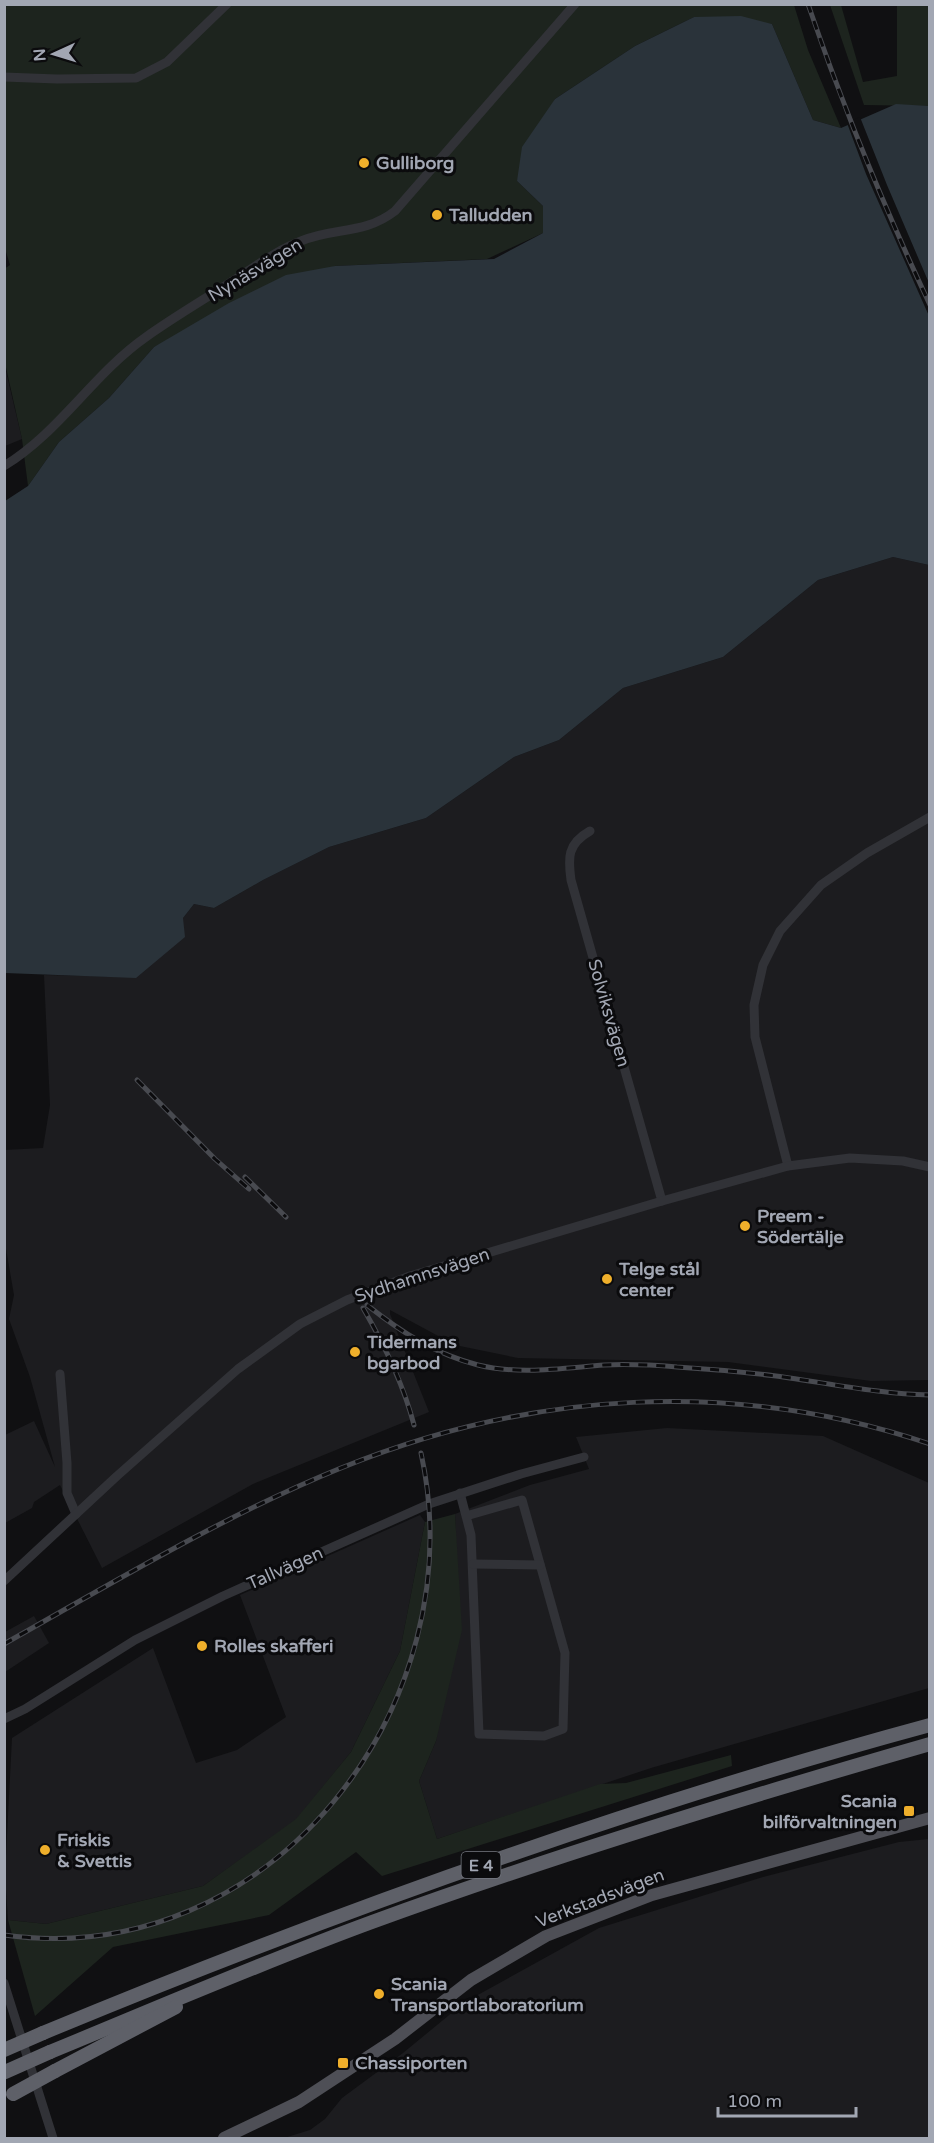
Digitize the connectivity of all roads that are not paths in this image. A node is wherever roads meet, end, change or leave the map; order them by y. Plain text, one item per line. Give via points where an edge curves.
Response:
1 (227, 4) edge
2 (575, 4) edge
3 (4, 77) edge
4 (4, 466) edge
5 (930, 817) edge
6 (590, 831) dead end
7 (788, 1166) junction
8 (930, 1167) edge
9 (662, 1201) junction
10 (60, 1374) dead end
11 (584, 1457) dead end
12 (460, 1493) junction
13 (76, 1514) junction
14 (466, 1516) junction
15 (473, 1564) junction
16 (540, 1565) junction
17 (4, 1581) edge
18 (4, 1719) edge
19 (930, 1725) edge
20 (930, 1744) edge
21 (930, 1818) edge
22 (225, 1980) junction
23 (4, 1983) edge
24 (4, 2050) edge
25 (5, 2072) edge
26 (9, 2096) edge
27 (53, 2139) edge
28 (224, 2139) edge

1 - 3 street via 167,62 136,78
2 - 4 street, Nynäsvägen via 395,211 372,225 325,233 283,249 146,337 116,361 39,441
5 - 7 street via 821,885 780,931 763,965 754,1005 755,1037
6 - 9 street, Solviksvägen via 574,844 568,857 571,880
7 - 8 street, Sydhamnsvägen via 850,1158
7 - 9 street, Sydhamnsvägen
9 - 13 street, Sydhamnsvägen via 410,1276 347,1300 300,1324 238,1369
10 - 13 street via 67,1493
11 - 12 street, Tallvägen
12 - 14 street
12 - 18 street, Tallvägen via 190,1611
13 - 17 street, Sydhamnsvägen
14 - 15 street
14 - 16 street via 522,1500
15 - 16 street
15 - 16 street via 478,1734 544,1736 563,1729 565,1653
19 - 24 highway, E 4, bridge via 602,1823 379,1900
20 - 22 highway, E 4 via 608,1840 371,1923
21 - 28 main road, Verkstadsvägen via 652,1894 546,1936 471,1980 395,2039 299,2102
22 - 25 highway, E 4, bridge
22 - 26 highway, bridge
23 - 27 street

